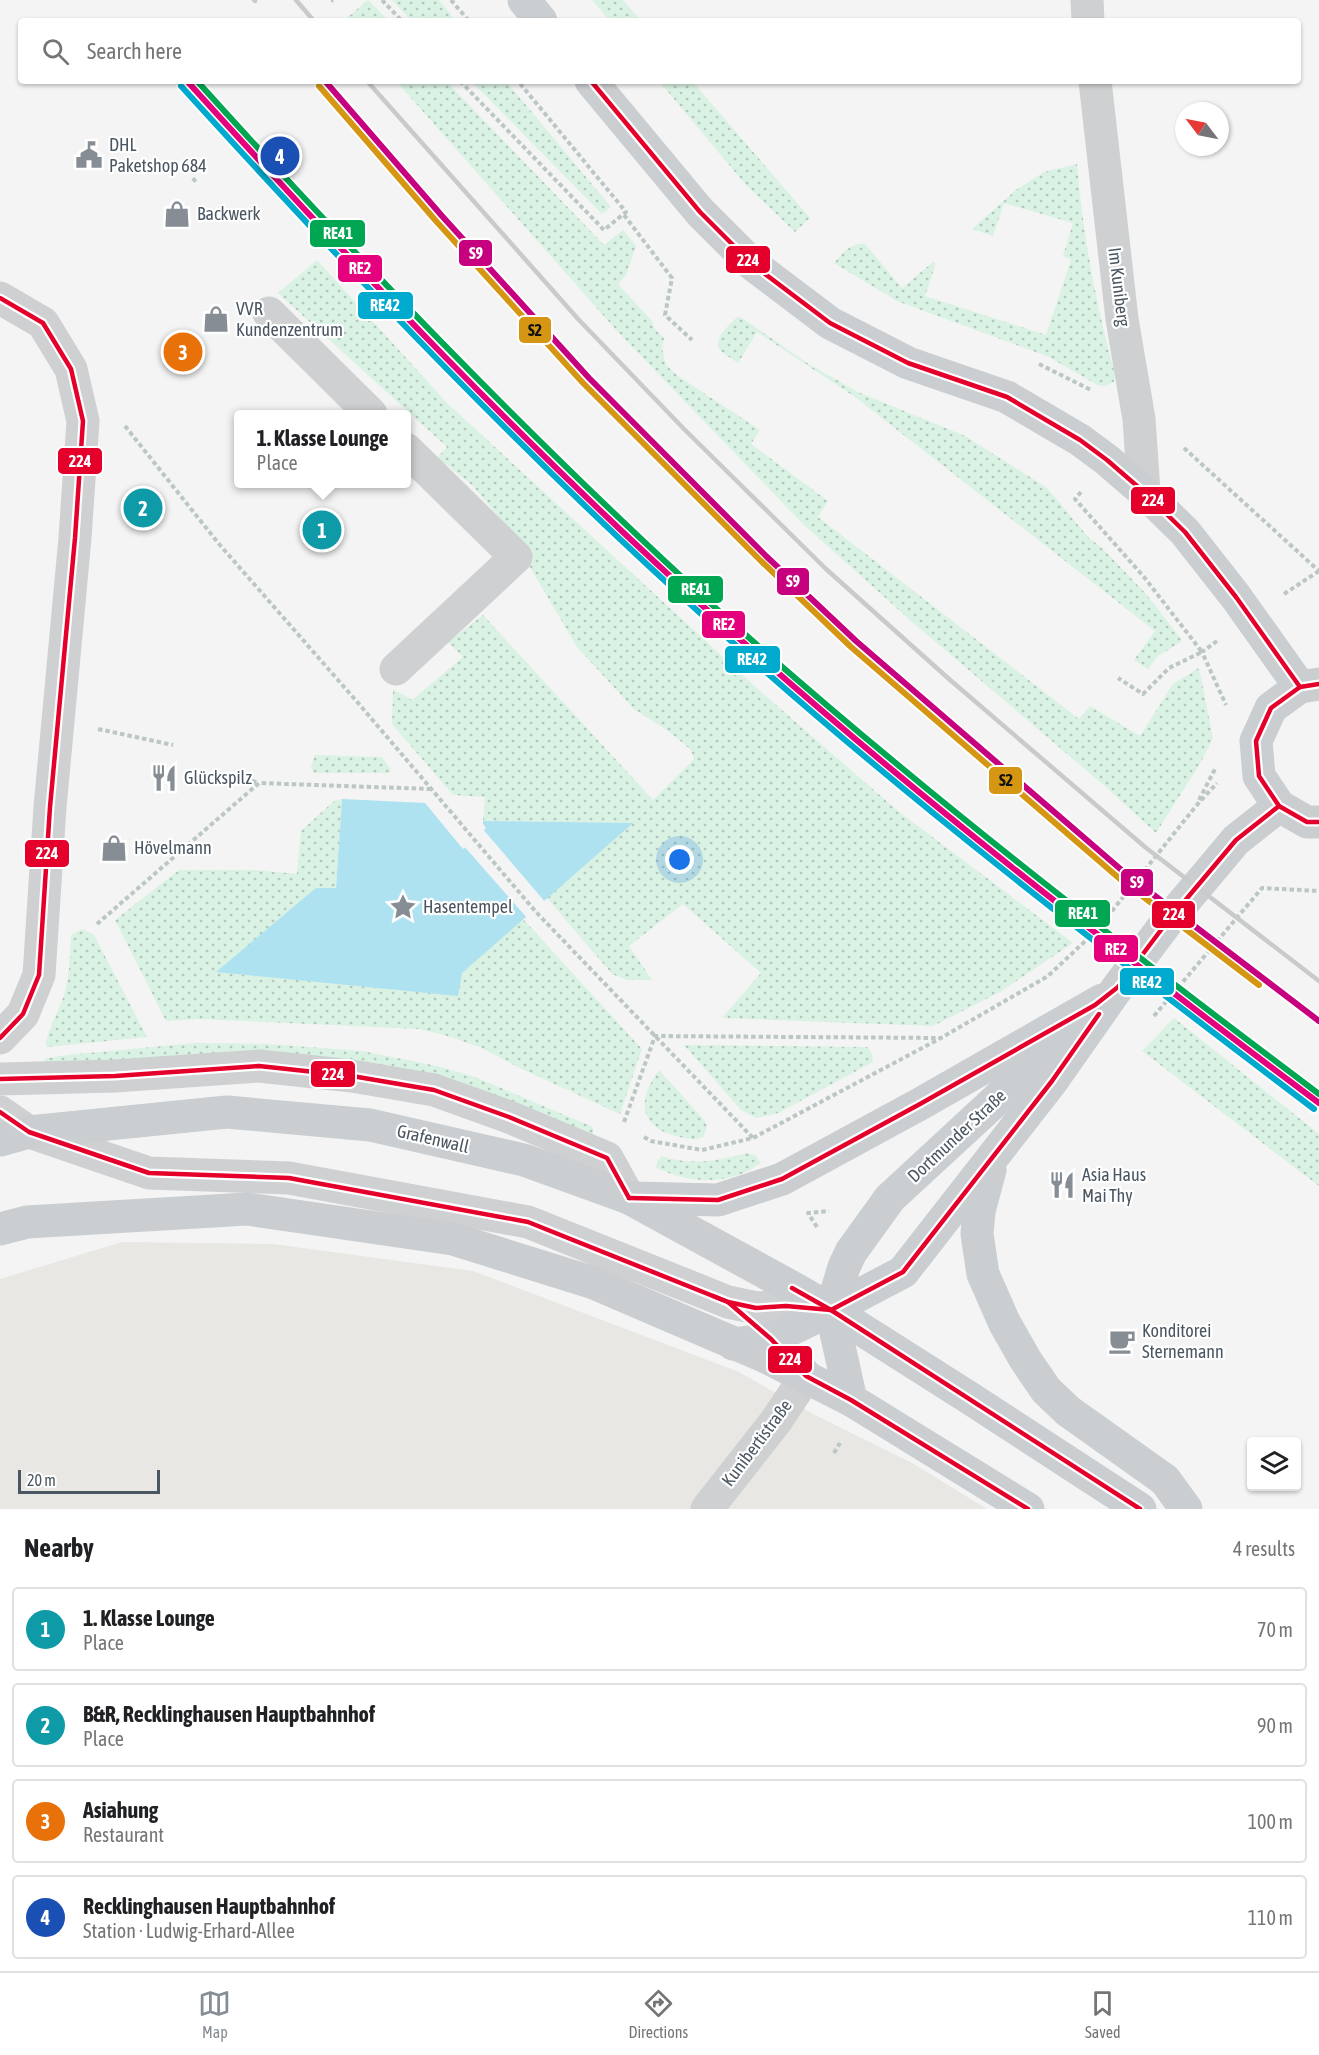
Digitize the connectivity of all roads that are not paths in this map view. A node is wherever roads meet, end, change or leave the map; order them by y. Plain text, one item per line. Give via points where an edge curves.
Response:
1 (524, 0) edge
2 (1087, 0) edge
3 (539, 18) edge
4 (1088, 18) edge
5 (593, 84) edge
6 (1095, 84) edge
7 (0, 298) edge
8 (269, 313) dead end
9 (367, 410) edge
10 (411, 454) edge
11 (1144, 492) junction
12 (396, 669) dead end
13 (1310, 685) edge
14 (1279, 806) junction
15 (1319, 822) edge
16 (1118, 987) junction
17 (0, 1038) edge
18 (0, 1079) edge
19 (0, 1112) edge
20 (15, 1136) edge
21 (994, 1155) junction
22 (629, 1198) junction
23 (0, 1229) edge
24 (728, 1302) junction
25 (831, 1310) junction
26 (771, 1339) junction
27 (733, 1344) junction
28 (806, 1376) junction
29 (852, 1400) junction
30 (707, 1509) edge
31 (1028, 1509) edge
32 (1140, 1509) edge
33 (1186, 1509) edge

1 - 3 main road
2 - 4 street
5 - 11 main road via 700,212 752,264 830,323 908,363 1007,397 1080,440
6 - 11 street, Im Kuniberg via 1122,319 1139,419
7 - 17 street via 43,323 71,369 83,421 39,975 23,1014
8 - 9 street
10 - 12 street via 516,557
11 - 13 main road via 1185,532 1250,617
13 - 14 main road via 1271,708 1256,741 1259,776
14 - 15 main road via 1307,822
14 - 16 main road, Dortmunder Straße via 1236,840
16 - 21 main road, Dortmunder Straße
16 - 22 main road, Dortmunder Straße via 1095,1005 782,1179 718,1200
16 - 25 main road, Dortmunder Straße via 890,1198 851,1252
18 - 22 street via 259,1066 434,1090 607,1158
19 - 20 street
20 - 22 main road, Grafenwall via 228,1112 370,1125 524,1160
20 - 24 street via 149,1173 289,1178 528,1222
21 - 25 main road, Dortmunder Straße via 903,1272
21 - 33 main road via 977,1233 983,1274 1004,1322 1046,1390 1068,1411 1165,1480
22 - 25 main road, Grafenwall
23 - 27 main road via 27,1222 247,1209 453,1239 594,1283
24 - 25 street via 756,1308
24 - 26 street
25 - 26 main road, Dortmunder Straße
25 - 29 main road, Dortmunder Straße
25 - 32 main road, Grafenwall
26 - 27 main road, Dortmunder Straße
26 - 28 street
27 - 28 main road
28 - 29 main road
28 - 30 street, Kunibertistraße
29 - 31 main road

